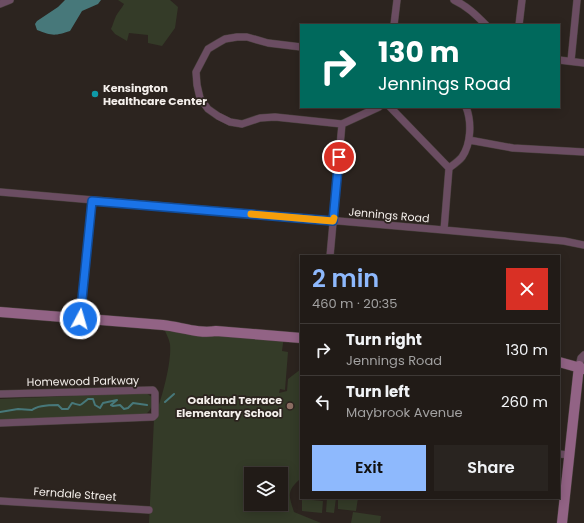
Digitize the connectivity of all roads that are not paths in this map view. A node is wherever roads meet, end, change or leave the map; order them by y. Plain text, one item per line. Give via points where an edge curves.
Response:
1 (10, 0) edge
2 (397, 0) edge
3 (454, 0) edge
4 (522, 0) edge
5 (577, 0) edge
6 (0, 4) edge
7 (394, 24) edge
8 (485, 24) edge
9 (519, 24) edge
10 (300, 47) edge
11 (560, 60) edge
12 (571, 62) junction
13 (584, 63) edge
14 (377, 108) edge
15 (391, 108) edge
16 (466, 108) edge
17 (342, 124) junction
18 (469, 140) junction
19 (584, 152) edge
20 (449, 168) junction
21 (0, 192) edge
22 (92, 201) junction
23 (333, 221) junction
24 (444, 230) junction
25 (584, 245) edge
26 (330, 255) edge
27 (0, 312) edge
28 (80, 319) junction
29 (300, 338) edge
30 (584, 355) edge
31 (560, 362) edge
32 (583, 368) edge
33 (0, 394) edge
34 (0, 423) edge
35 (560, 454) edge
36 (570, 455) junction
37 (0, 501) edge
38 (149, 510) dead end
39 (562, 523) edge

1 - 6 street
2 - 7 street
3 - 8 street via 473,12
4 - 9 street
5 - 12 street
10 - 17 street via 268,43 247,37 225,39 208,49 196,72 200,98 208,109 230,122 242,124 260,118 275,117
11 - 12 street
12 - 13 street
14 - 17 street
15 - 20 street
16 - 18 street via 470,124
17 - 23 street
18 - 19 street via 513,148
18 - 20 street via 462,158
20 - 24 street
21 - 22 street, Jennings Road
22 - 23 street, Jennings Road
22 - 28 street
23 - 24 street, Jennings Road
23 - 26 street
24 - 25 street, Jennings Road
27 - 28 street
28 - 29 street via 184,328 200,327 216,331
30 - 32 street via 581,358
31 - 32 street
32 - 36 street
33 - 34 street, Homewood Parkway via 153,390 155,393 153,418
35 - 36 street
36 - 39 street
37 - 38 street, Ferndale Street

